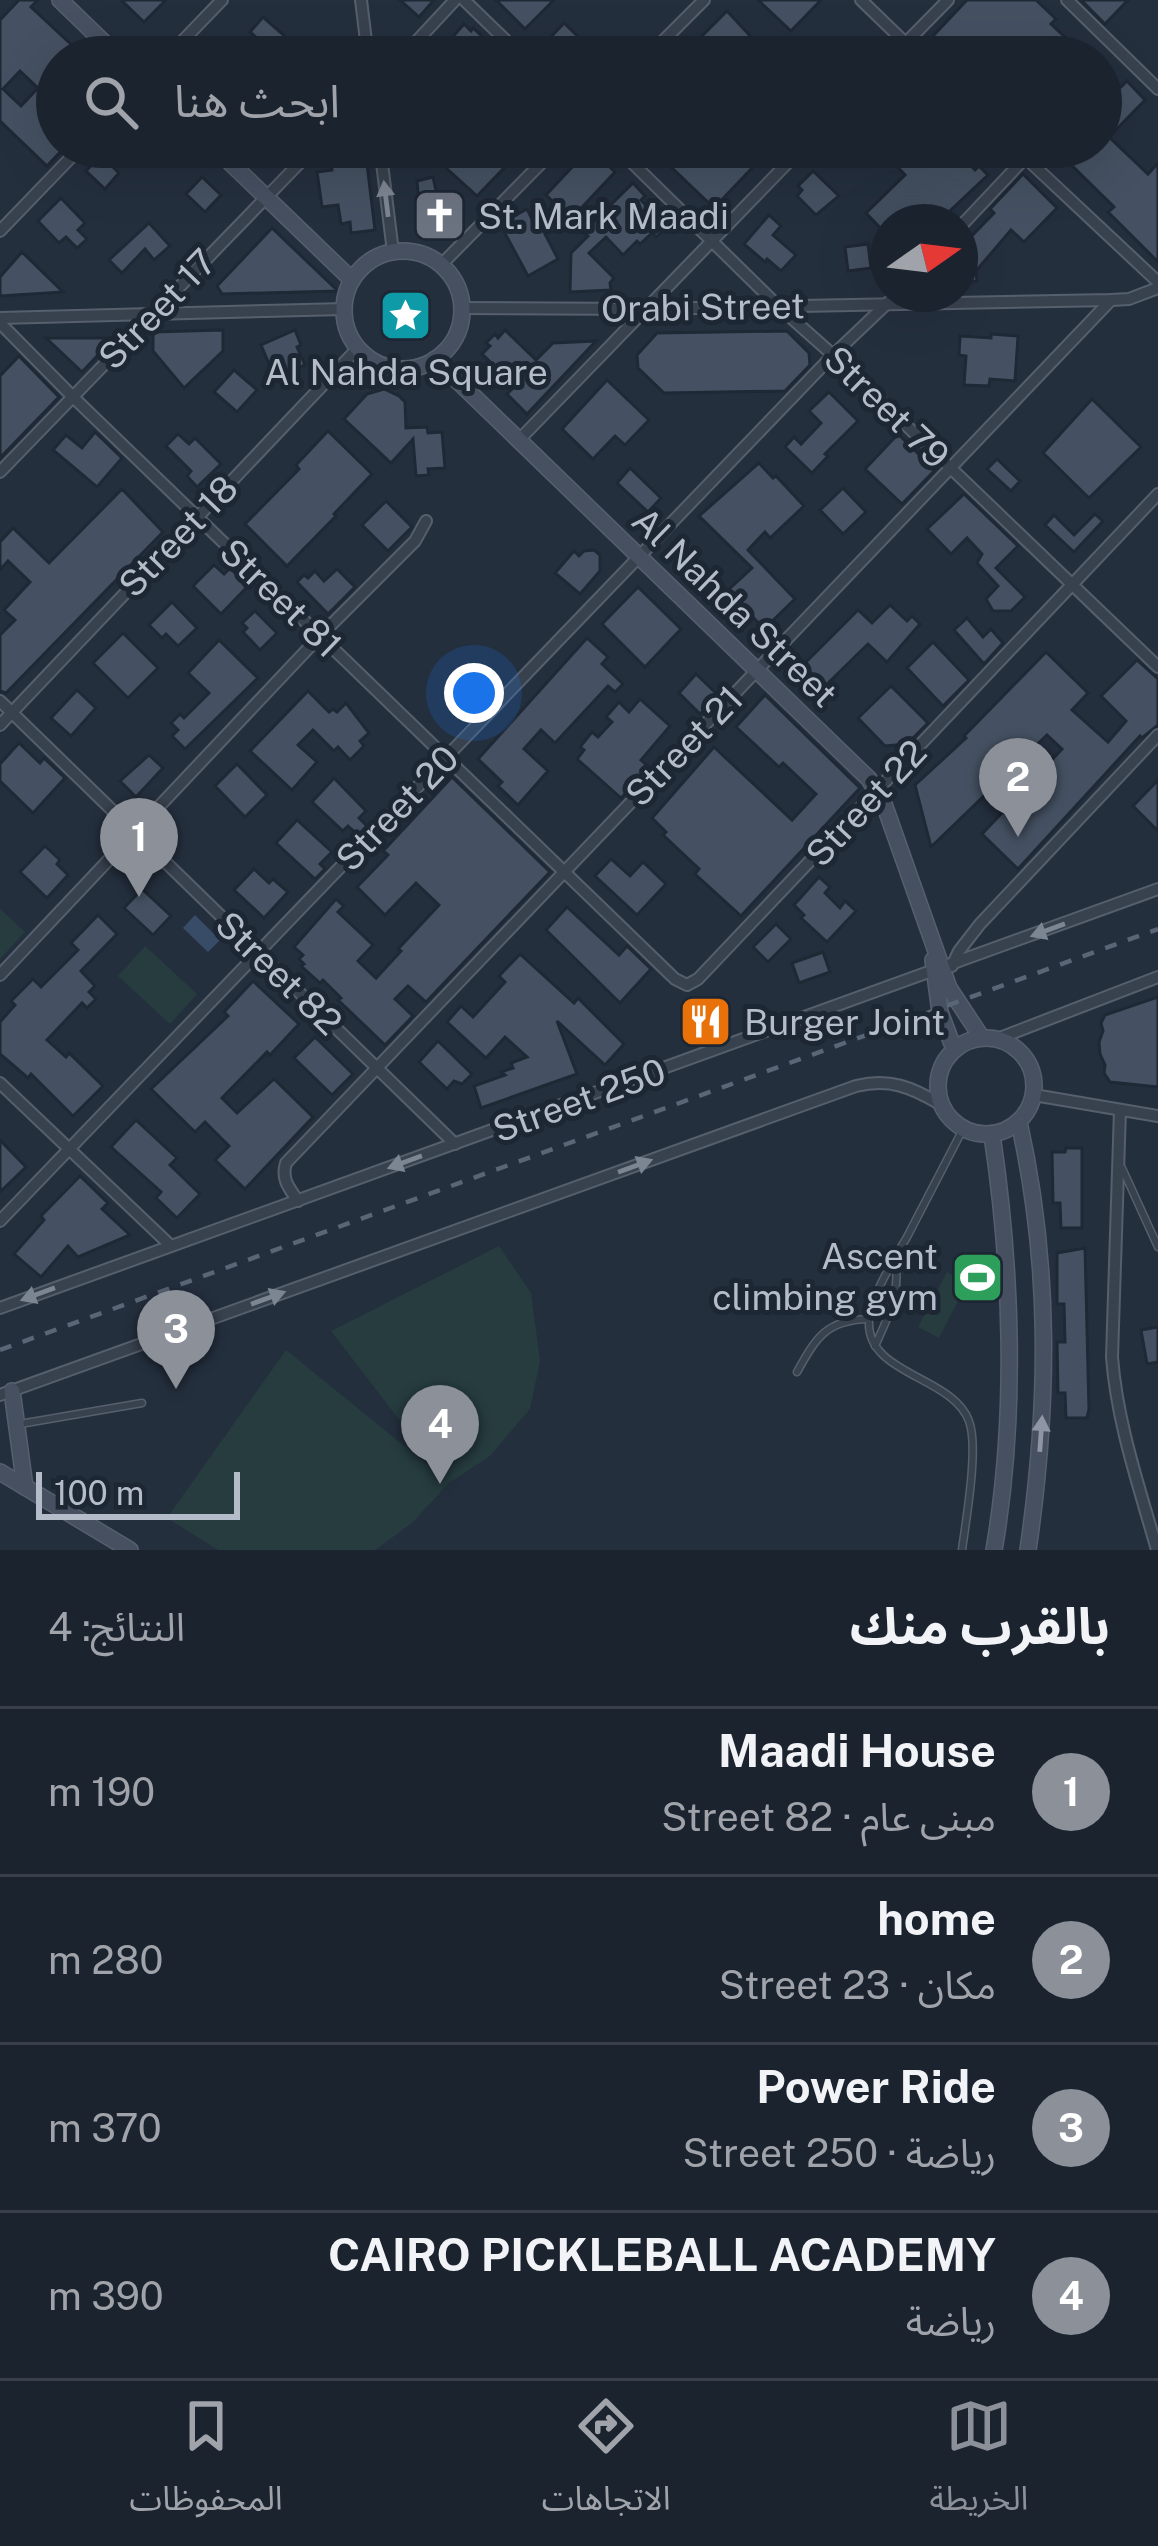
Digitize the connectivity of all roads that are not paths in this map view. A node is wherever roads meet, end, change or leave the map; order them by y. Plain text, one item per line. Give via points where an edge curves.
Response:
1 (60, 0) edge
2 (222, 0) edge
3 (361, 0) edge
4 (459, 0) edge
5 (704, 0) edge
6 (861, 0) edge
7 (948, 0) edge
8 (1067, 0) edge
9 (97, 36) edge
10 (187, 36) edge
11 (365, 36) edge
12 (423, 36) edge
13 (499, 36) edge
14 (668, 36) edge
15 (899, 36) edge
16 (913, 36) edge
17 (1104, 36) edge
18 (1122, 53) edge
19 (1158, 88) edge
20 (61, 168) edge
21 (236, 168) edge
22 (294, 168) edge
23 (383, 168) edge
24 (536, 168) edge
25 (638, 168) edge
26 (782, 168) edge
27 (1016, 168) edge
28 (1035, 168) edge
29 (266, 196) junction
30 (978, 208) edge
31 (0, 231) edge
32 (712, 240) junction
33 (393, 251) junction
34 (441, 265) junction
35 (352, 280) junction
36 (1158, 285) edge
37 (1111, 300) junction
38 (978, 302) edge
39 (870, 304) edge
40 (779, 307) junction
41 (462, 308) junction
42 (344, 309) junction
43 (647, 310) junction
44 (879, 312) edge
45 (151, 315) junction
46 (0, 321) edge
47 (358, 348) junction
48 (833, 355) junction
49 (435, 359) junction
50 (72, 396) junction
51 (519, 440) junction
52 (950, 467) junction
53 (0, 472) edge
54 (1158, 494) edge
55 (196, 516) junction
56 (426, 521) dead end
57 (640, 557) junction
58 (1072, 585) junction
59 (320, 635) junction
60 (1158, 667) edge
61 (758, 670) junction
62 (0, 701) edge
63 (12, 712) junction
64 (0, 725) edge
65 (1158, 735) edge
66 (446, 757) junction
67 (877, 790) junction
68 (135, 832) junction
69 (563, 871) junction
70 (1158, 889) edge
71 (258, 952) junction
72 (942, 969) junction
73 (0, 975) edge
74 (1158, 977) edge
75 (990, 1038) junction
76 (954, 1049) junction
77 (377, 1068) junction
78 (0, 1083) edge
79 (1034, 1095) junction
80 (940, 1104) junction
81 (1120, 1110) junction
82 (1158, 1116) edge
83 (1019, 1122) junction
84 (962, 1129) junction
85 (992, 1135) junction
86 (455, 1144) junction
87 (70, 1150) junction
88 (1118, 1158) junction
89 (298, 1201) junction
90 (0, 1220) edge
91 (170, 1245) junction
92 (1158, 1247) edge
93 (895, 1260) junction
94 (872, 1307) junction
95 (0, 1308) edge
96 (889, 1315) junction
97 (868, 1318) junction
98 (875, 1346) junction
99 (797, 1372) dead end
100 (6, 1393) edge
101 (142, 1403) dead end
102 (16, 1425) junction
103 (0, 1472) edge
104 (26, 1487) junction
105 (1033, 1549) edge
106 (130, 1550) edge
107 (962, 1550) edge
108 (994, 1550) edge
109 (1156, 1550) edge

1 - 9 street
2 - 10 street
3 - 11 street
4 - 12 street
4 - 13 street
5 - 14 street
6 - 15 street
7 - 16 street
8 - 17 street
18 - 19 street
20 - 31 street
21 - 29 street
22 - 29 street, Street 17
33 -> 23 street
24 - 34 street
25 - 32 street, Street 79
26 - 32 street
27 - 30 street
28 - 36 street
29 - 35 street
29 - 45 street, Street 17
32 - 40 street, Street 79
32 - 43 street
33 - 34 street
33 - 35 street
34 - 41 street
35 - 42 street
36 - 37 street, Orabi Street
37 - 38 street, Orabi Street
37 - 52 street, Street 21
39 - 40 street, Orabi Street
40 - 43 street, Orabi Street
40 - 48 street, Street 79
41 - 43 street, Orabi Street
41 - 49 street via 450,346
42 - 45 street
42 - 47 street
43 - 51 street
44 - 48 street, Street 20
45 - 46 street
45 - 50 street, Street 17
46 - 50 street, Street 81
47 - 49 street via 386,367
47 - 55 street, Street 18
48 - 52 street, Street 79
48 - 57 street, Street 20
49 - 51 street, Al Nahda Street
50 - 53 street, Street 17
50 - 55 street, Street 81
51 - 57 street, Al Nahda Street
52 - 58 street, Street 79
52 - 61 street, Street 21
54 - 58 street, Street 22
55 - 59 street, Street 81
55 - 63 street, Street 18
56 - 59 street via 416,541
57 - 61 street, Al Nahda Street
57 - 66 street, Street 20
58 - 60 street, Street 79
58 - 67 street, Street 22
59 - 66 street, Street 81
59 - 68 street
61 - 67 street, Al Nahda Street
61 - 69 street, Street 21
62 - 63 street, Street 82
63 - 64 street, Street 18
63 - 68 street, Street 82
65 - 72 street
66 - 69 street, Street 81
66 - 71 street, Street 20
67 - 69 street, Street 22 via 691,984 678,982
67 - 72 street, Al Nahda Street
68 - 71 street, Street 82
68 - 73 street
69 - 77 street, Street 21
70 -> 72 street, Street 250
71 - 77 street, Street 82
71 - 87 street, Street 20
72 - 75 street, Al Nahda Street via 957,1002
72 - 76 street, Al Nahda Street via 940,1012
72 - 86 street, Street 250
74 - 75 street
75 - 76 street
75 - 79 street via 1026,1060
76 - 80 street via 939,1074
77 - 86 street, Street 82
77 - 89 street, Street 21 via 286,1163 285,1183
78 - 87 street
79 - 81 street
79 - 83 street
80 - 84 street
100 -> 80 street via 856,1086 904,1085
81 - 82 street
81 - 88 street
83 - 85 street
105 -> 83 street via 1044,1334 1034,1190
84 - 85 street
84 - 93 lane
85 - 108 street via 1008,1290
86 -> 89 street, Street 250
87 - 90 street, Street 20
87 - 91 street
88 - 92 lane
88 - 109 street via 1114,1387
89 - 91 street, Street 250
91 -> 95 street, Street 250
93 - 94 lane
93 - 96 lane
94 - 96 lane
94 - 97 lane
96 - 98 lane
97 - 98 lane
97 - 99 lane via 826,1330
98 - 107 lane via 968,1418
100 - 102 street
101 - 102 lane
102 - 104 street
103 - 104 street
104 - 106 street

